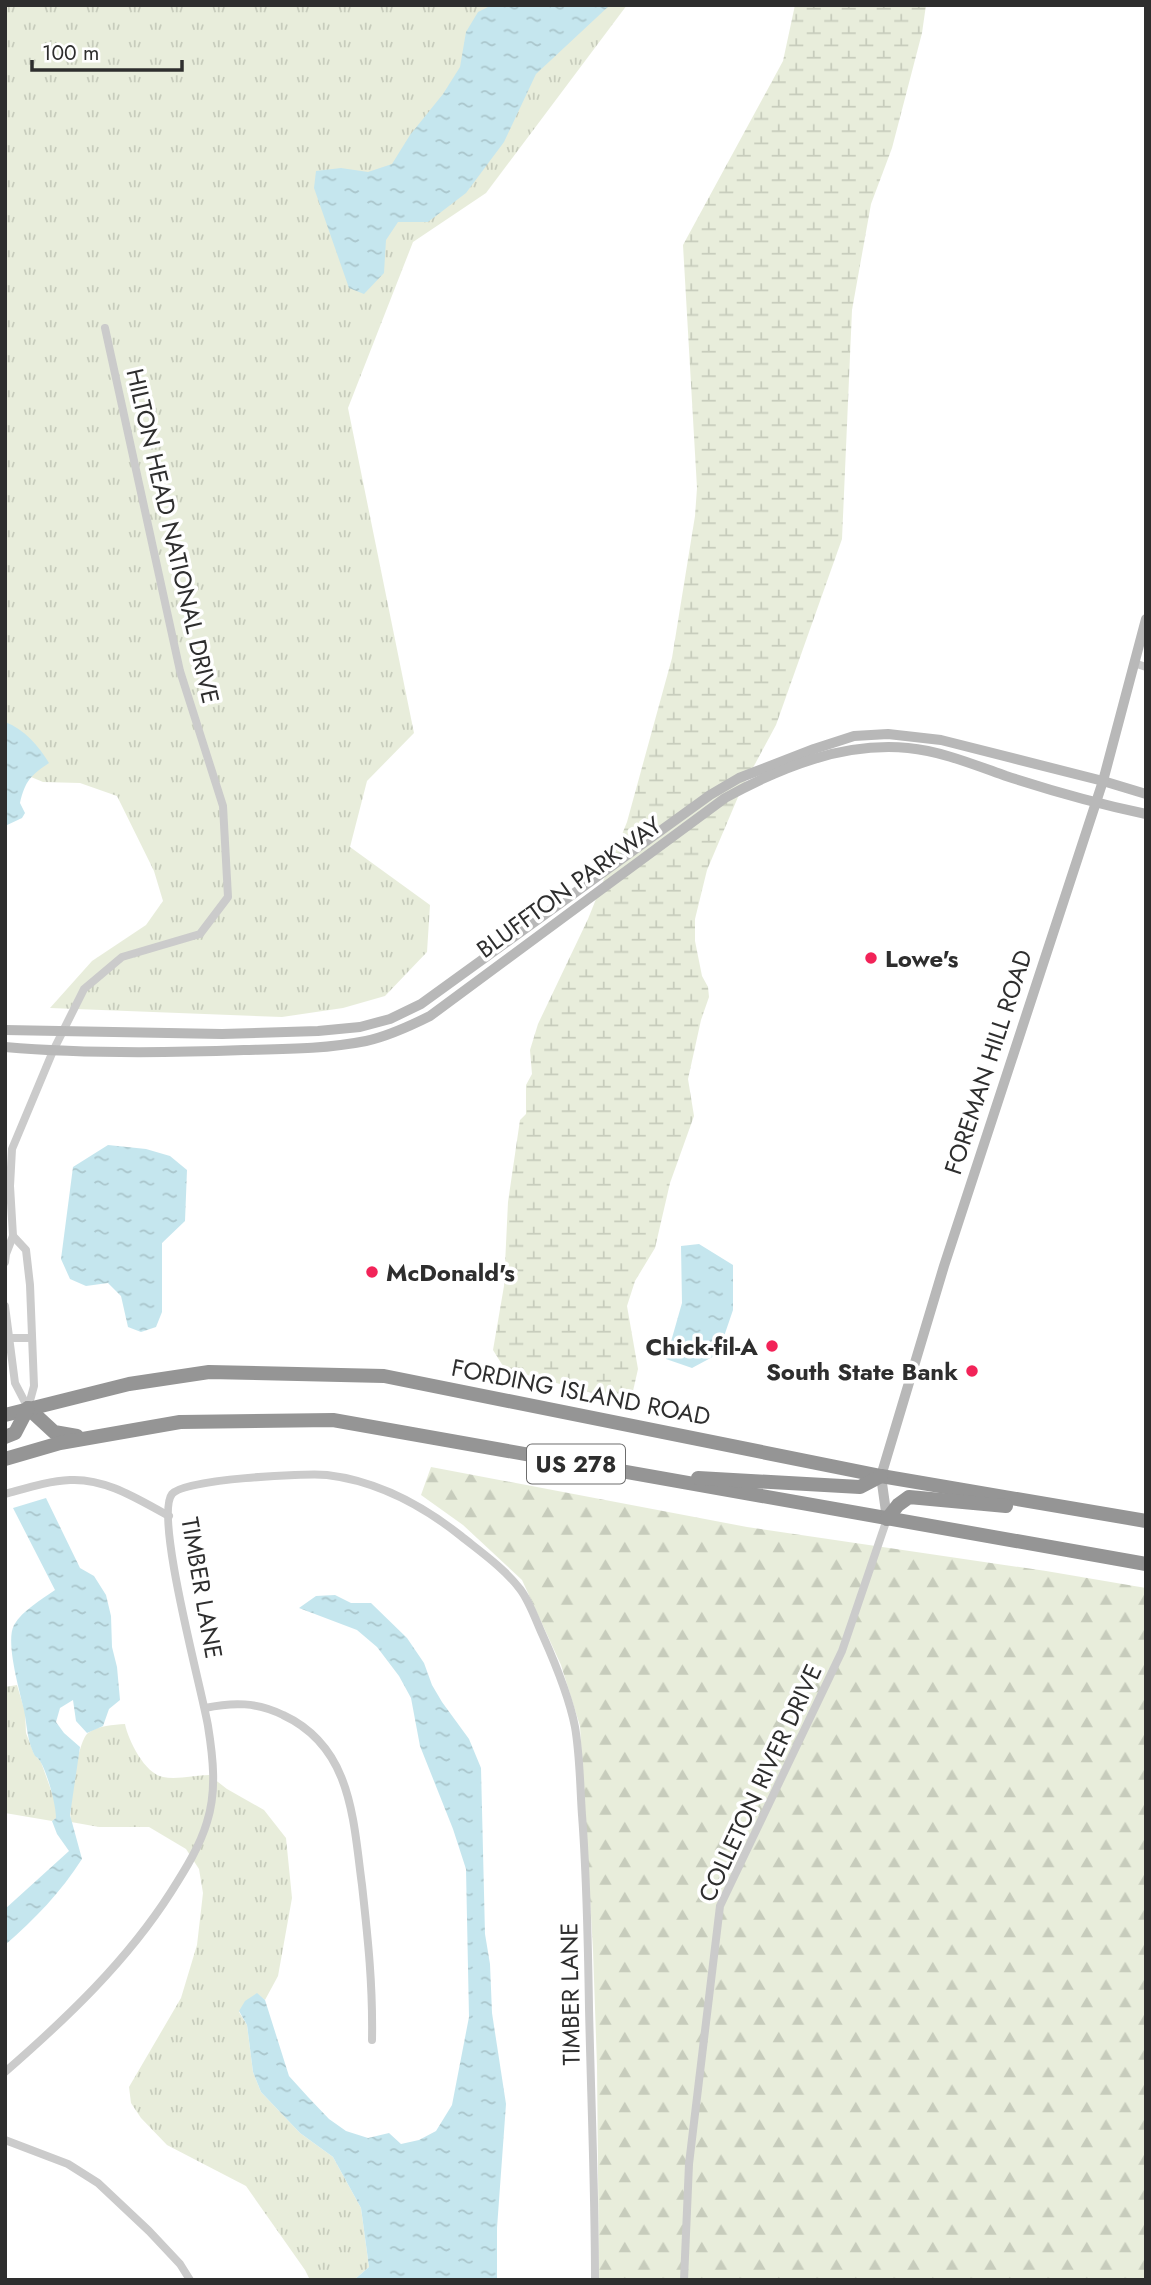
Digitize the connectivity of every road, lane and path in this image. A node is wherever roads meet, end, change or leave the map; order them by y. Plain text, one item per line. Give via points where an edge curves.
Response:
1 (105, 328) dead end
2 (1146, 619) edge
3 (1134, 663) junction
4 (1146, 667) edge
5 (1103, 781) junction
6 (1146, 794) edge
7 (1095, 803) junction
8 (1146, 814) edge
9 (5, 1030) edge
10 (62, 1032) junction
11 (5, 1047) edge
12 (53, 1051) junction
13 (13, 1236) junction
14 (5, 1262) edge
15 (5, 1306) edge
16 (9, 1338) junction
17 (32, 1338) junction
18 (28, 1408) junction
19 (5, 1415) edge
20 (5, 1437) edge
21 (91, 1438) junction
22 (5, 1459) edge
23 (633, 1475) junction
24 (881, 1476) junction
25 (5, 1494) edge
26 (1108, 1514) junction
27 (169, 1516) junction
28 (887, 1519) junction
29 (1146, 1521) edge
30 (1146, 1564) edge
31 (205, 1708) junction
32 (372, 2040) dead end
33 (5, 2072) edge
34 (5, 2140) edge
35 (190, 2280) edge
36 (595, 2280) edge
37 (684, 2280) edge

1 - 10 street, HILTON HEAD NATIONAL DRIVE via 180,671 223,806 229,897 200,934 122,957 84,989
2 - 3 main road, FOREMAN HILL ROAD
3 - 4 street
3 - 5 main road, FOREMAN HILL ROAD
5 - 6 main road, BLUFFTON PARKWAY
5 - 7 main road, FOREMAN HILL ROAD
5 - 10 main road, BLUFFTON PARKWAY via 941,740 888,734 855,736 768,765 710,795 421,1004 390,1019 360,1027 270,1034
7 - 8 main road, BLUFFTON PARKWAY
7 - 12 main road, BLUFFTON PARKWAY via 936,753 908,748 835,752 758,779 725,798 430,1016 395,1032 367,1041 312,1048
7 - 24 main road, FOREMAN HILL ROAD via 943,1266
9 - 10 main road, BLUFFTON PARKWAY
10 - 12 street, HILTON HEAD NATIONAL DRIVE
11 - 12 main road, BLUFFTON PARKWAY
12 - 13 street, HILTON HEAD NATIONAL DRIVE via 12,1149
13 - 14 street, HILTON HEAD NATIONAL DRIVE
13 - 17 street, HILTON HEAD NATIONAL DRIVE via 26,1250
15 - 16 street
16 - 17 street
16 - 18 street via 15,1383
17 - 18 street, HILTON HEAD NATIONAL DRIVE via 34,1386
18 - 19 highway, FORDING ISLAND ROAD / US 278
18 - 20 highway via 15,1433
18 - 21 highway via 54,1432
18 - 24 highway, FORDING ISLAND ROAD / US 278 via 129,1384 209,1372 384,1376
21 - 22 highway, US 278
21 - 23 highway, US 278 via 180,1422 333,1420
23 - 24 highway via 860,1487
23 - 28 highway, US 278
24 - 26 highway, FORDING ISLAND ROAD / US 278
24 - 28 main road, FOREMAN HILL ROAD
25 - 27 street via 73,1480 108,1486
26 - 28 highway via 909,1497
26 - 29 highway, FORDING ISLAND ROAD / US 278
27 - 31 street, TIMBER LANE via 180,1604
27 - 36 street, TIMBER LANE via 169,1498 187,1486 299,1473 352,1479 427,1511 484,1555 524,1595 556,1666 575,1727 588,1926
28 - 30 highway, US 278
28 - 37 street, COLLETON RIVER DRIVE via 842,1651 720,1906 689,2164
31 - 32 street via 240,1703 276,1712 312,1733 336,1764 355,1835 372,1977
31 - 33 street, TIMBER LANE via 214,1785 205,1828 189,1862 117,1965
34 - 35 street via 68,2164 98,2183 149,2231

